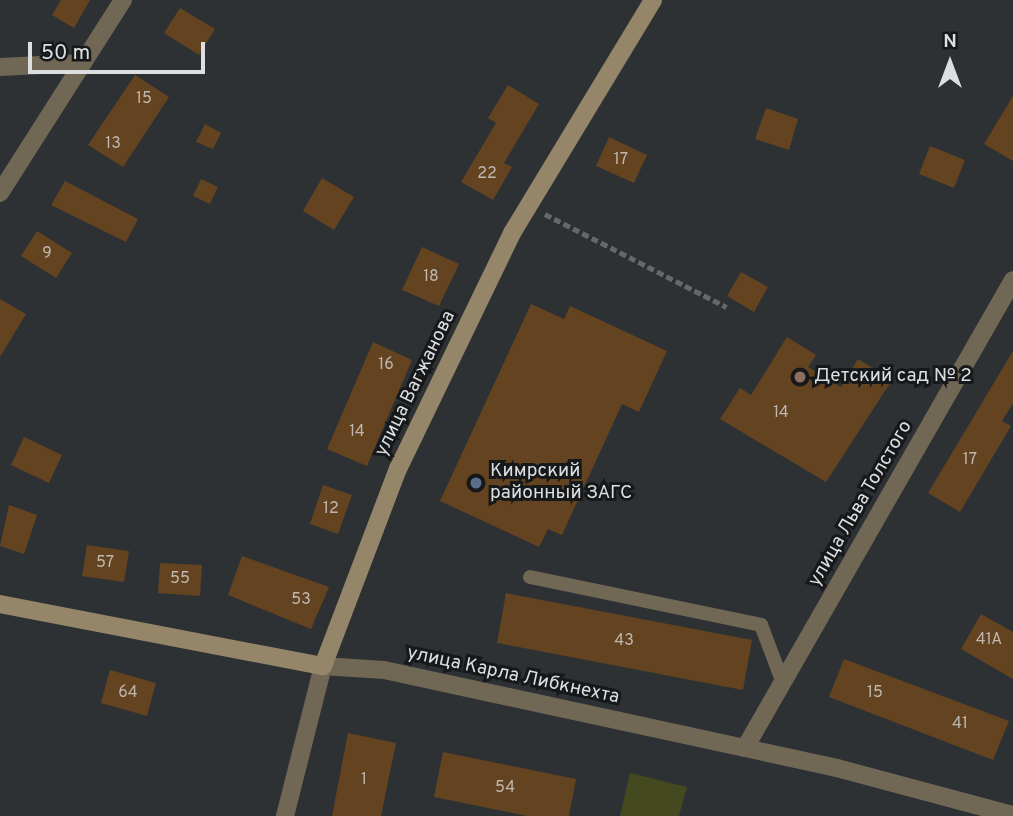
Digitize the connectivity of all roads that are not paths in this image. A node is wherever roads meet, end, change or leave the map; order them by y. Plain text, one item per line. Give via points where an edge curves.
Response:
1 (123, 0) edge
2 (653, 0) edge
3 (83, 63) junction
4 (0, 66) edge
5 (0, 193) edge
6 (1013, 280) edge
7 (530, 577) dead end
8 (0, 604) edge
9 (323, 666) junction
10 (783, 682) junction
11 (745, 748) junction
12 (1013, 815) edge
13 (285, 816) edge

1 - 3 street
2 - 9 street, улица Вагжанова via 529,205 398,469
3 - 4 street
3 - 5 street
6 - 10 street, улица Льва Толстого
7 - 10 lane via 761,625
8 - 9 street, улица Карла Либкнехта
9 - 11 street, улица Карла Либкнехта via 384,670
9 - 13 street, улица Вагжанова
10 - 11 street, улица Льва Толстого
11 - 12 street, улица Карла Либкнехта

